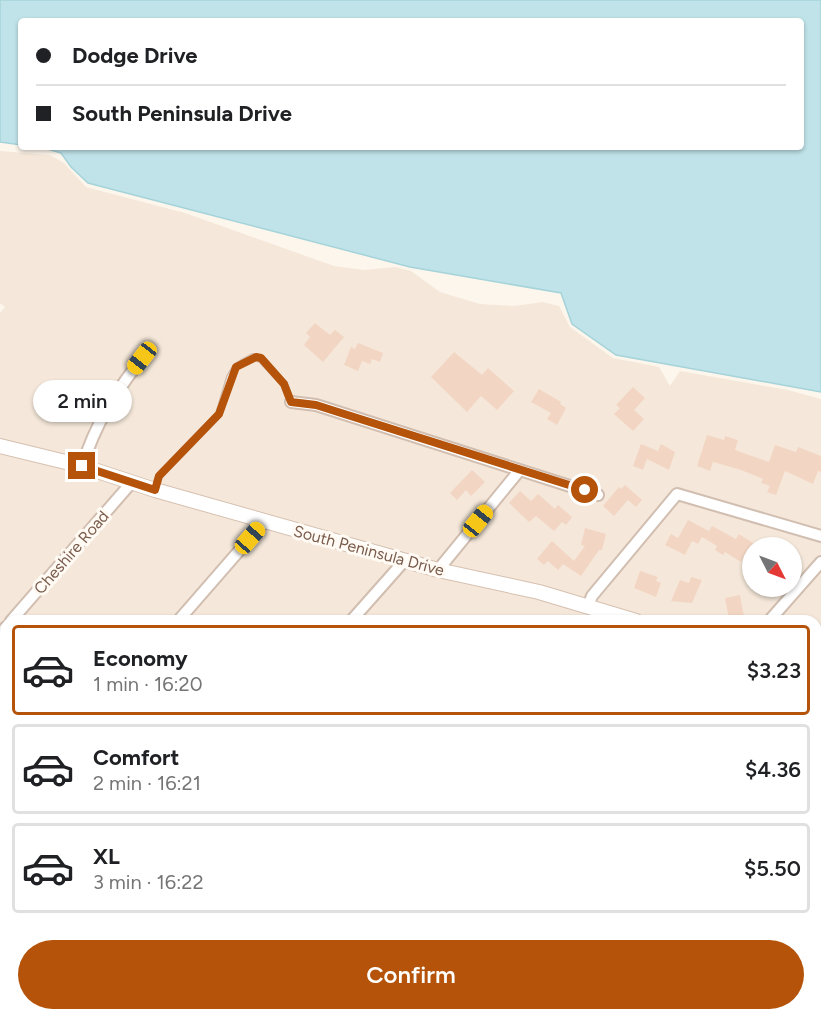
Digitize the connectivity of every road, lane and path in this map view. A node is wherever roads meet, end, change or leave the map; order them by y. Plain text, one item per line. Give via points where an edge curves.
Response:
1 (142, 358) dead end
2 (291, 402) joint
3 (0, 446) edge
4 (82, 466) junction
5 (519, 471) junction
6 (132, 482) junction
7 (155, 490) junction
8 (598, 495) dead end
9 (264, 521) junction
10 (821, 536) edge
11 (405, 561) junction
12 (821, 562) edge
13 (438, 570) junction
14 (588, 606) junction
15 (16, 615) edge
16 (183, 615) edge
17 (356, 615) edge
18 (617, 615) edge
19 (774, 615) edge

1 - 4 street via 94,428
2 - 5 street via 316,405
2 - 7 lane via 284,384 261,358 252,357 239,364 230,377 219,414 159,476
3 - 4 main road, South Peninsula Drive
4 - 6 main road, South Peninsula Drive
5 - 8 street
5 - 13 street
6 - 7 main road, South Peninsula Drive
6 - 15 street, Cheshire Road
7 - 9 main road, South Peninsula Drive
9 - 11 main road, South Peninsula Drive
9 - 16 street
10 - 14 street via 677,494 592,596
11 - 13 main road, South Peninsula Drive
11 - 17 street
12 - 19 street
13 - 14 main road, South Peninsula Drive
14 - 18 main road, South Peninsula Drive

